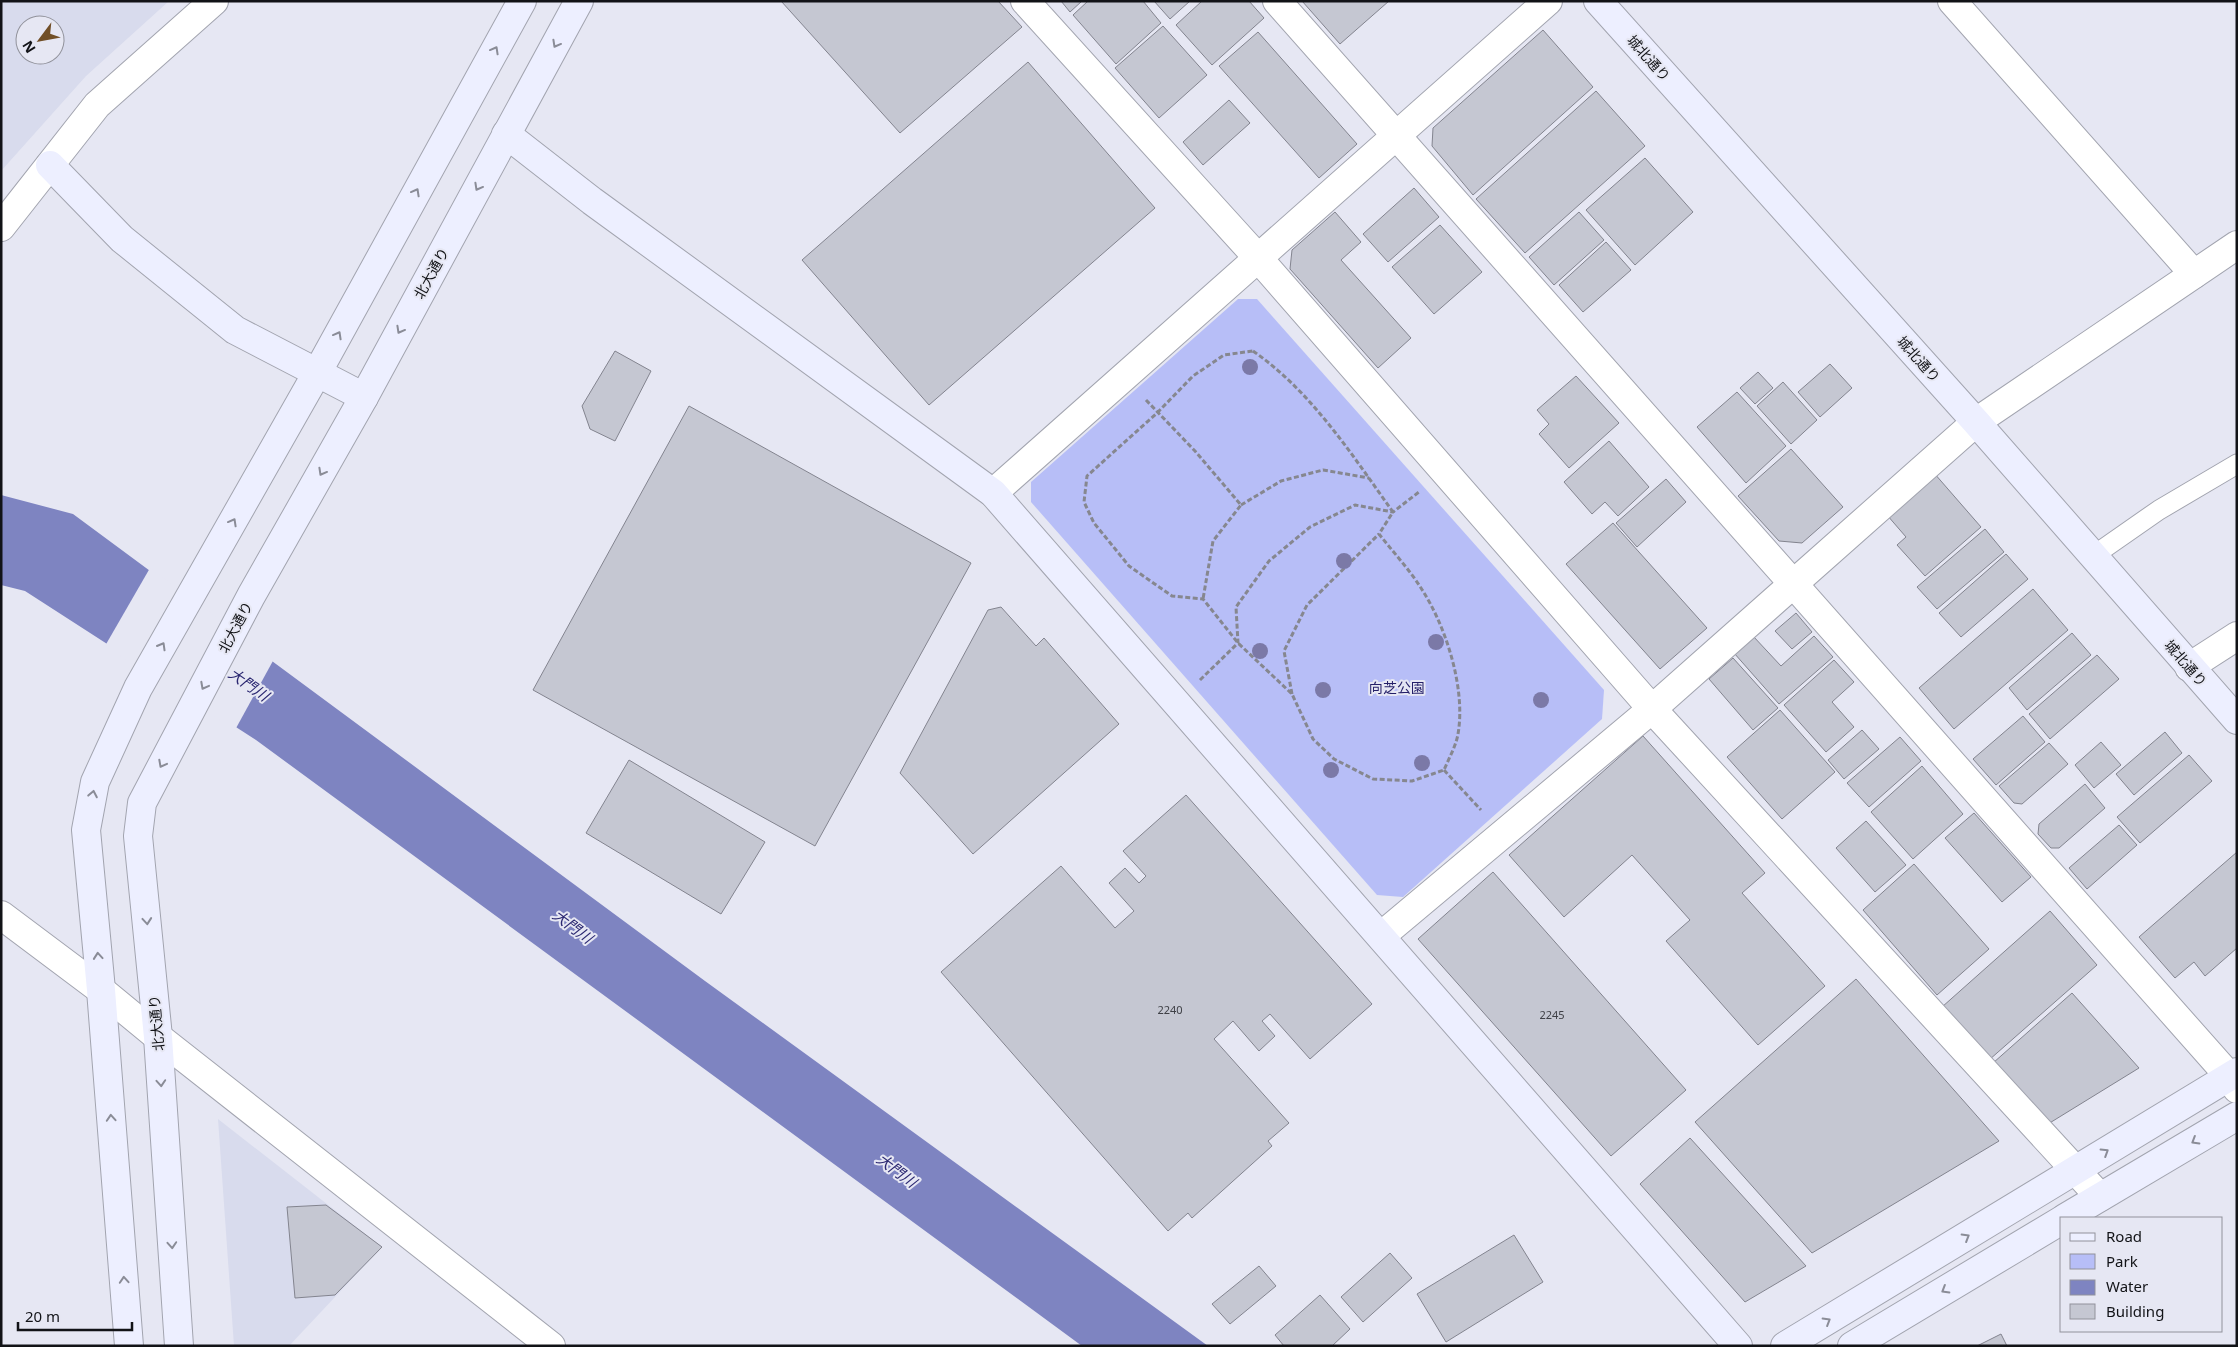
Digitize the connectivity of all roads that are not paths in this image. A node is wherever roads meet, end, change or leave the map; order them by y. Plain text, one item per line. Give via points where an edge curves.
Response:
1 (214, 1) edge
2 (522, 1) edge
3 (579, 1) edge
4 (1026, 1) edge
5 (1277, 1) edge
6 (1548, 1) edge
7 (1598, 1) edge
8 (1952, 1) edge
9 (506, 134) junction
10 (1396, 136) junction
11 (50, 165) junction
12 (1, 227) edge
13 (2237, 245) edge
14 (1258, 259) junction
15 (2194, 274) junction
16 (317, 373) junction
17 (364, 397) junction
18 (1976, 422) junction
19 (2237, 464) edge
20 (994, 493) junction
21 (2093, 556) junction
22 (1794, 584) junction
23 (2237, 636) edge
24 (2189, 667) junction
25 (1652, 709) junction
26 (2237, 720) edge
27 (1, 915) edge
28 (1381, 936) junction
29 (102, 990) junction
30 (158, 1037) junction
31 (2234, 1079) edge
32 (2237, 1116) edge
33 (2076, 1170) junction
34 (2100, 1197) junction
35 (2066, 1217) edge
36 (2060, 1221) edge
37 (128, 1346) edge
38 (179, 1346) edge
39 (551, 1346) edge
40 (1738, 1346) edge
41 (1785, 1346) edge
42 (1852, 1346) edge

1 - 11 street via 97,105
16 -> 2 street
3 -> 9 street, 北大通り
4 - 14 street
5 - 10 street
6 - 10 street
7 - 18 street, 城北通り
8 - 15 street
9 -> 17 street, 北大通り
9 - 20 street via 592,201
10 - 14 street
10 - 22 street
11 - 12 street
11 - 16 street via 122,239 234,330
13 - 15 street
14 - 20 street
14 - 25 street
15 - 18 street
16 - 17 street
29 -> 16 street via 86,830 95,782 138,688
17 -> 30 street, 北大通り via 251,596 142,803 138,836
18 - 21 street, 城北通り
18 - 22 street
19 - 21 lane via 2160,510
20 - 28 street
21 - 24 street, 城北通り
22 - 25 street
22 - 31 street
23 - 24 street
24 - 26 street, 城北通り
25 - 28 street
25 - 33 street
27 - 29 street
28 - 40 street
29 - 30 street
37 -> 29 street
30 -> 38 street, 北大通り
30 - 39 street
33 -> 31 street
32 -> 34 street
33 - 34 street
41 -> 33 street
34 - 35 street
36 -> 42 street

